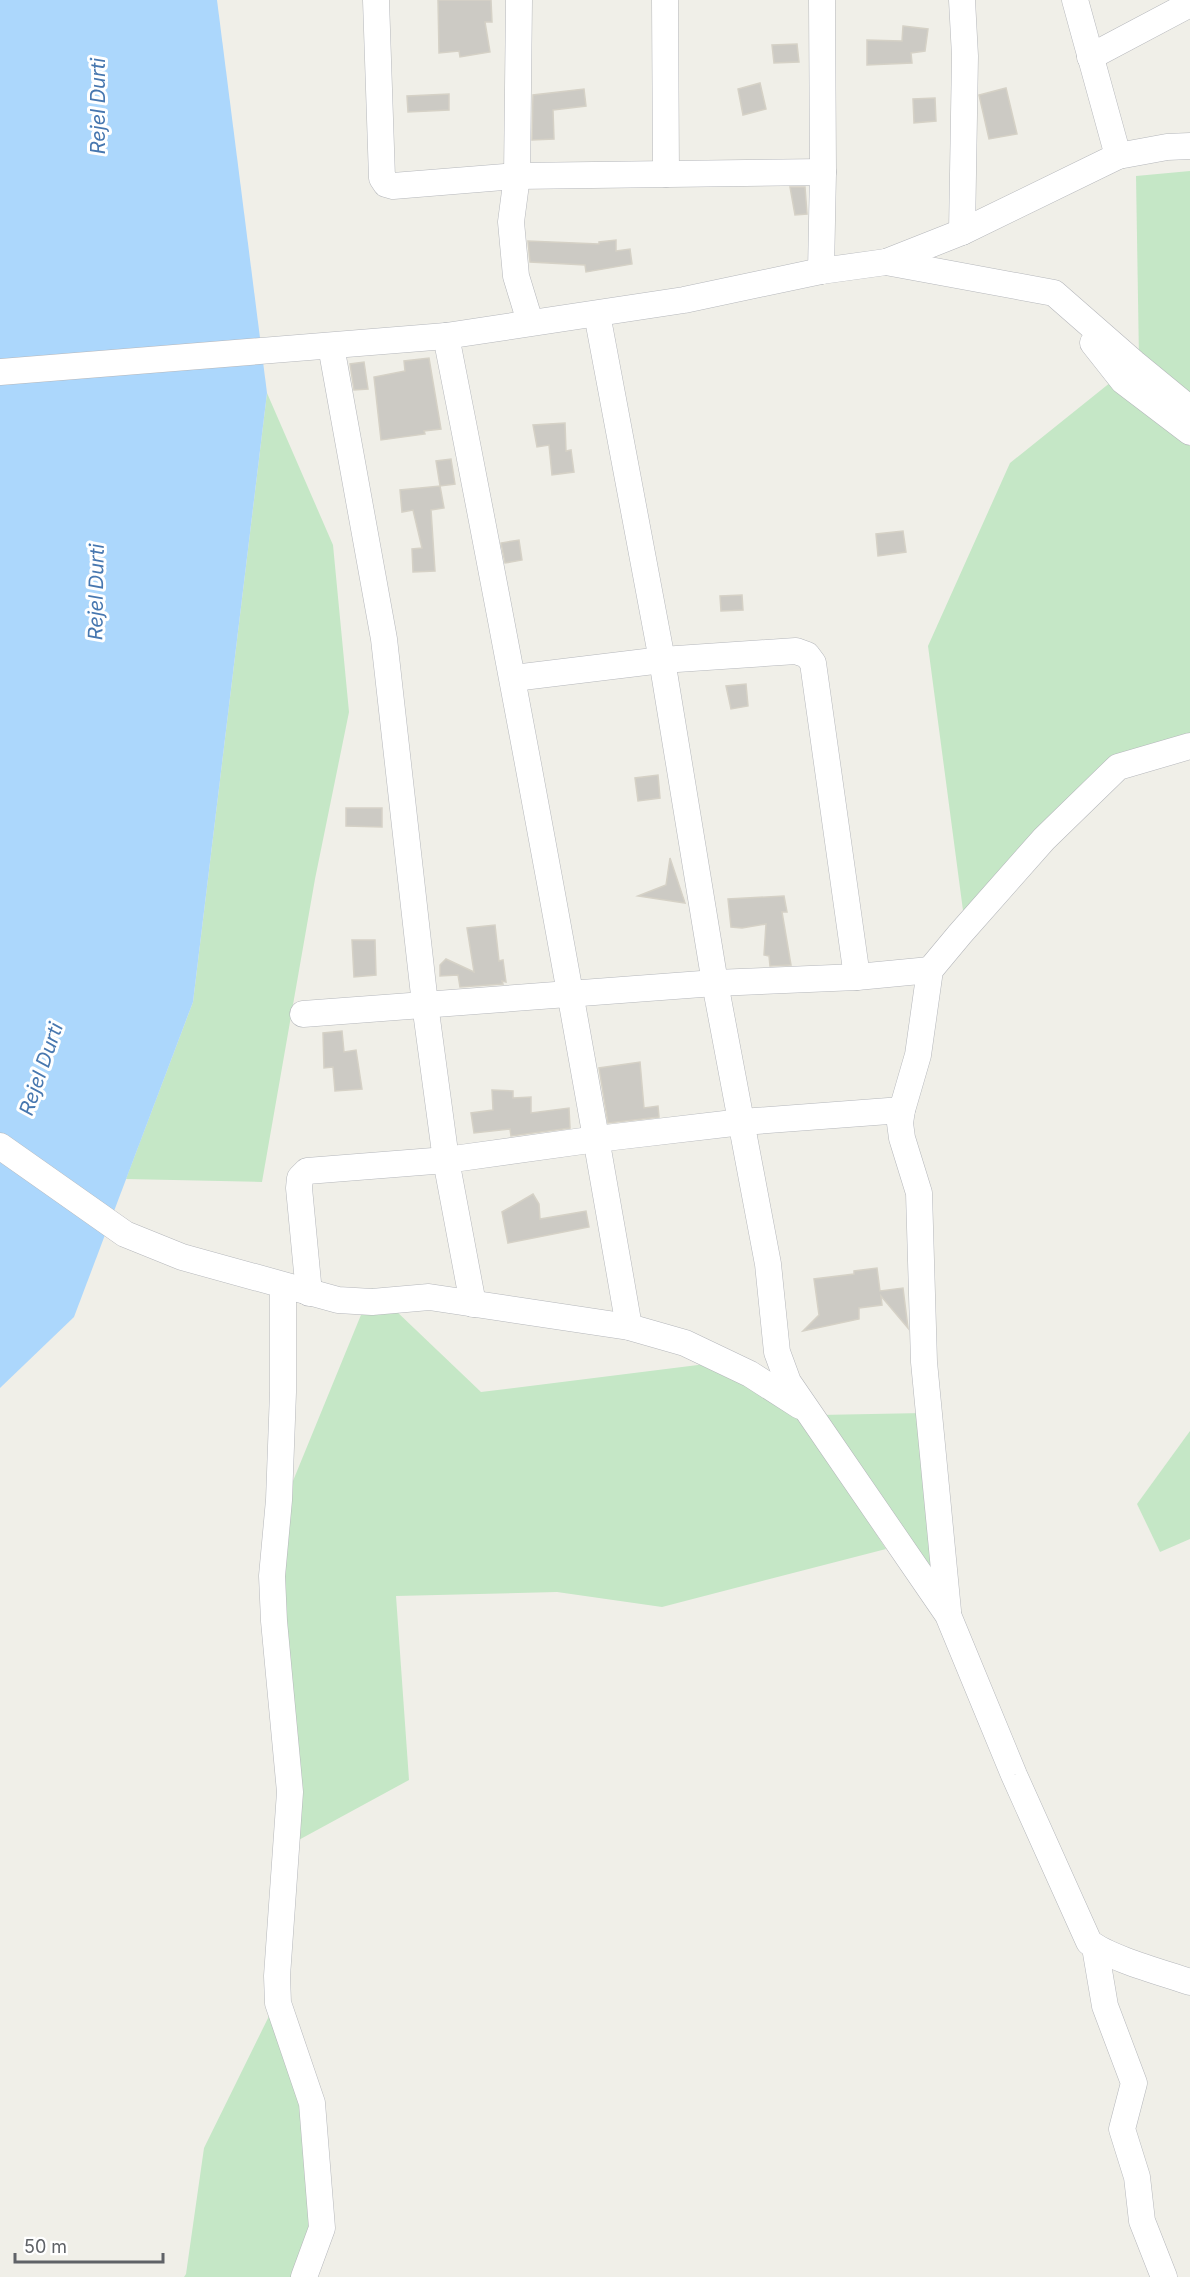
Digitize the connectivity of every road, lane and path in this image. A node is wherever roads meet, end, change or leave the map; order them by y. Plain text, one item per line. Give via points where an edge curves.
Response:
1 (376, 0) edge
2 (519, 0) edge
3 (665, 0) edge
4 (822, 0) edge
5 (962, 0) edge
6 (1075, 0) edge
7 (1190, 4) edge
8 (1090, 57) junction
9 (1190, 146) edge
10 (1118, 156) junction
11 (823, 172) junction
12 (666, 174) junction
13 (517, 176) junction
14 (962, 232) junction
15 (886, 262) junction
16 (821, 271) junction
17 (1054, 293) junction
18 (597, 314) junction
19 (530, 322) junction
20 (446, 336) junction
21 (331, 346) junction
22 (0, 372) edge
23 (1190, 409) edge
24 (1190, 432) edge
25 (662, 660) junction
26 (514, 678) junction
27 (1190, 746) edge
28 (930, 970) junction
29 (857, 977) junction
30 (715, 983) junction
31 (571, 994) junction
32 (424, 1004) junction
33 (303, 1014) dead end
34 (902, 1110) junction
35 (742, 1122) junction
36 (597, 1139) junction
37 (0, 1146) edge
38 (446, 1160) junction
39 (283, 1286) junction
40 (309, 1293) junction
41 (473, 1304) junction
42 (629, 1327) junction
43 (808, 1410) junction
44 (948, 1615) junction
45 (1095, 1947) junction
46 (1190, 1982) edge
47 (304, 2277) edge
48 (1164, 2277) edge

1 - 13 street via 382,178 386,184
2 - 13 street
3 - 12 street
4 - 11 street
5 - 14 street
6 - 8 street
7 - 8 street
8 - 10 street
9 - 10 street
10 - 14 street
11 - 12 street
11 - 16 street
12 - 13 street
13 - 19 street via 512,245 516,276
14 - 15 street
15 - 16 street
15 - 17 street
16 - 18 street
17 - 23 street
17 - 24 street via 1123,381
18 - 19 street
18 - 25 street
19 - 20 street
20 - 21 street
20 - 26 street
21 - 22 street
21 - 32 street via 384,639
25 - 26 street
25 - 29 street via 796,651 807,655 813,663
25 - 30 street
26 - 31 street
27 - 28 street via 1118,767 1044,839
28 - 29 street
28 - 34 street via 918,1055
29 - 30 street
30 - 31 street
30 - 35 street
31 - 32 street
31 - 36 street
32 - 33 street
32 - 38 street
34 - 35 street
34 - 44 street via 902,1138 919,1193 924,1362
35 - 36 street
35 - 43 street via 768,1263 777,1352 788,1382
36 - 38 street
36 - 42 street
37 - 39 street via 125,1234 182,1257
38 - 40 street via 307,1171 300,1178
38 - 41 street
39 - 40 street
39 - 47 street via 279,1500 272,1576 290,1792 277,1976 278,2003 313,2114 322,2228
40 - 41 street via 372,1302 429,1297
41 - 42 street
42 - 43 street via 685,1343 750,1374
43 - 44 street
44 - 45 street via 1014,1775 1089,1942
45 - 46 street
45 - 48 street via 1105,2006 1134,2083 1122,2129 1137,2177 1142,2221

